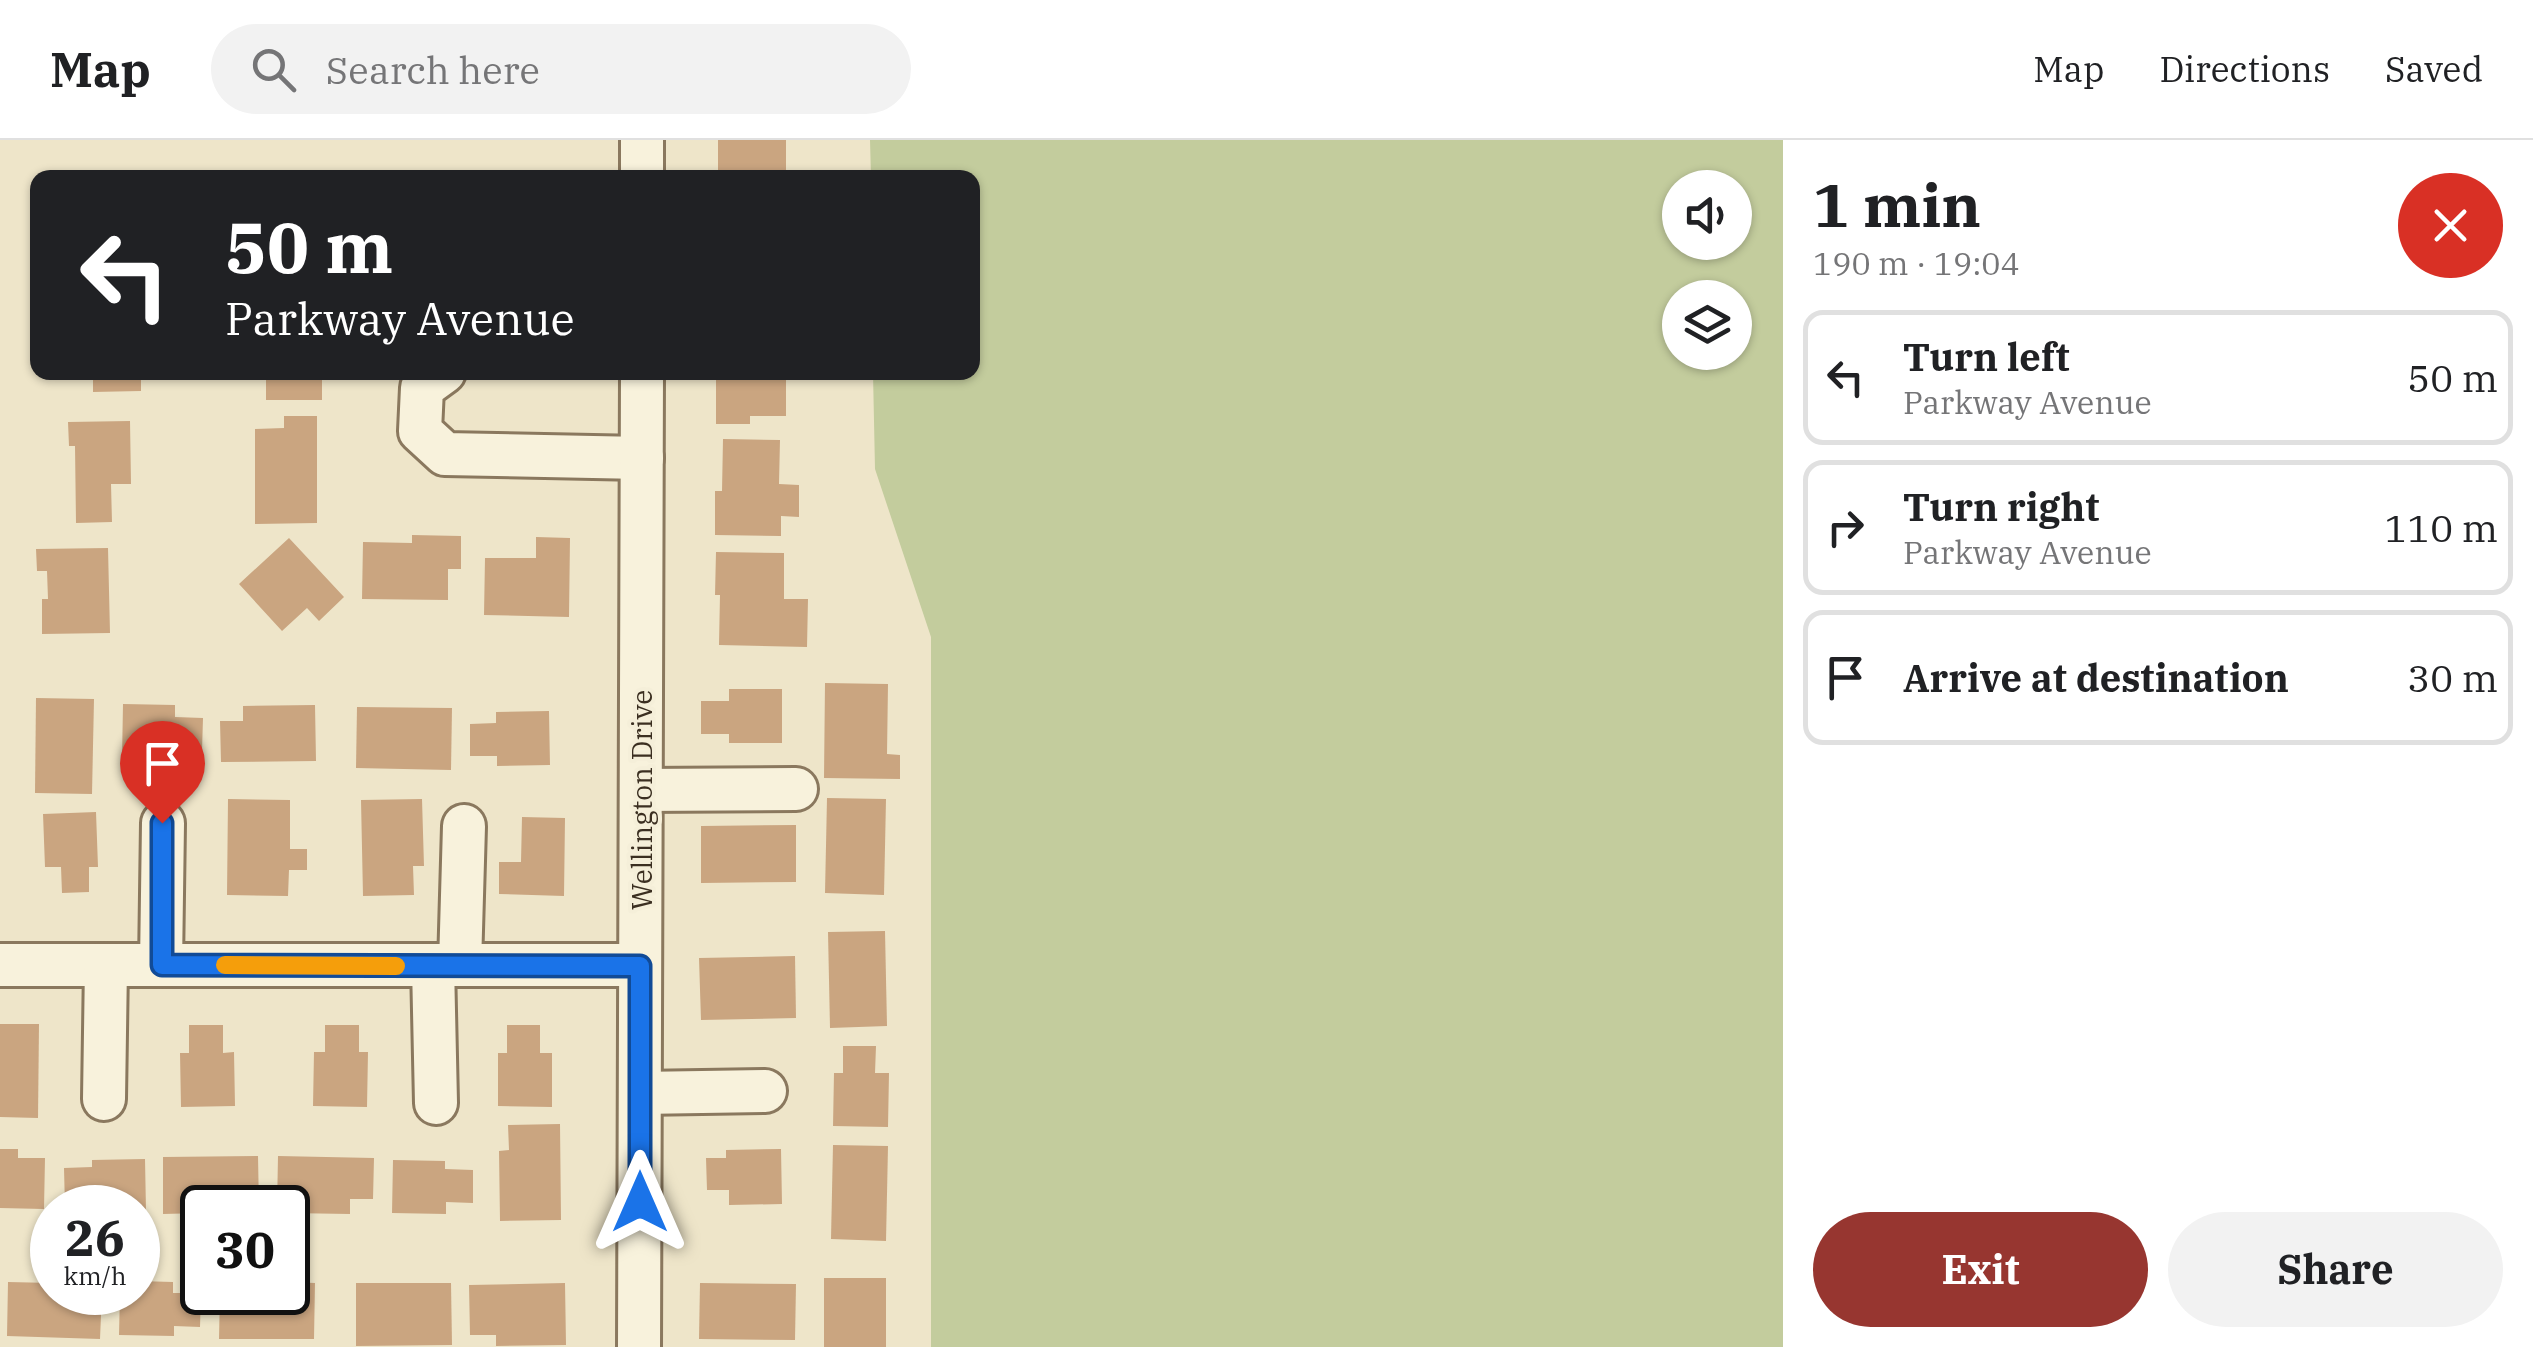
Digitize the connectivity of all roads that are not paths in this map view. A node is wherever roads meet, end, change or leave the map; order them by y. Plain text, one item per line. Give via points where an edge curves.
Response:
1 (642, 140) edge
2 (642, 170) edge
3 (433, 380) edge
4 (642, 380) edge
5 (642, 458) junction
6 (796, 789) dead end
7 (640, 790) junction
8 (162, 823) dead end
9 (464, 826) dead end
10 (0, 965) edge
11 (106, 965) junction
12 (162, 965) junction
13 (446, 966) junction
14 (640, 966) junction
15 (765, 1090) dead end
16 (640, 1092) junction
17 (104, 1098) dead end
18 (436, 1103) dead end
19 (639, 1347) edge

1 - 2 street
3 - 5 street via 422,388 420,431 445,454
4 - 5 street, Wellington Drive
5 - 7 street, Wellington Drive
6 - 7 street
7 - 14 street, Wellington Drive
8 - 12 street
9 - 13 street
10 - 11 street
11 - 12 street
11 - 17 street
12 - 13 street
13 - 14 street
13 - 18 street
14 - 16 street, Wellington Drive
15 - 16 street
16 - 19 street, Wellington Drive

